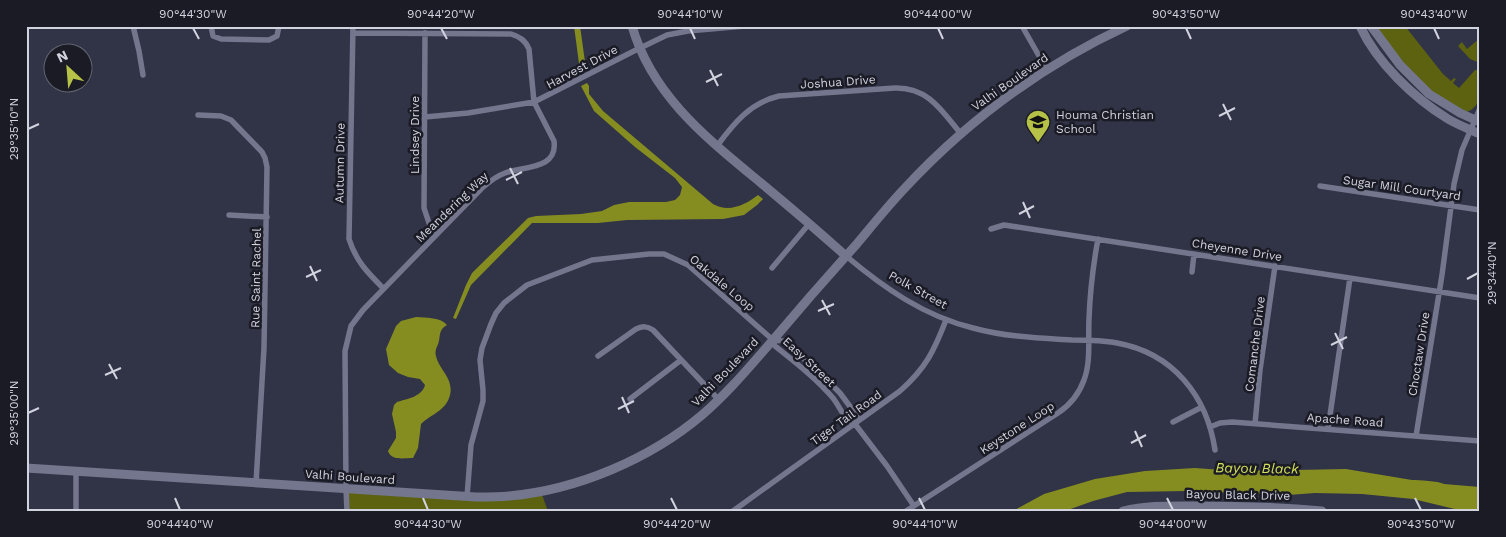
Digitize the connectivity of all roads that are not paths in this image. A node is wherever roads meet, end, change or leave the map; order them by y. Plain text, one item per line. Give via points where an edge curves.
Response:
1 (133, 26) edge
2 (211, 26) edge
3 (279, 26) edge
4 (353, 26) edge
5 (632, 26) edge
6 (745, 26) edge
7 (1022, 26) edge
8 (1127, 26) edge
9 (1360, 26) edge
10 (1371, 26) edge
11 (353, 33) junction
12 (425, 33) junction
13 (639, 48) junction
14 (1047, 70) junction
15 (143, 75) dead end
16 (534, 102) junction
17 (1480, 108) edge
18 (198, 115) dead end
19 (425, 117) junction
20 (1478, 121) edge
21 (1475, 132) edge
22 (961, 134) junction
23 (717, 146) junction
24 (1320, 186) dead end
25 (1450, 206) junction
26 (1480, 210) edge
27 (228, 215) dead end
28 (267, 216) junction
29 (810, 224) junction
30 (991, 229) dead end
31 (438, 234) junction
32 (1098, 239) junction
33 (1194, 254) junction
34 (846, 256) junction
35 (1275, 266) junction
36 (772, 268) dead end
37 (1192, 272) dead end
38 (1350, 278) junction
39 (383, 288) junction
40 (1439, 292) junction
41 (1480, 298) edge
42 (946, 320) junction
43 (773, 340) junction
44 (1088, 341) junction
45 (598, 356) dead end
46 (681, 360) junction
47 (824, 376) junction
48 (817, 382) junction
49 (630, 399) dead end
50 (719, 400) junction
51 (1202, 407) junction
52 (1173, 422) dead end
53 (855, 424) junction
54 (1256, 424) junction
55 (1210, 427) junction
56 (1328, 429) junction
57 (1416, 436) junction
58 (1480, 441) edge
59 (1215, 450) dead end
60 (26, 468) edge
61 (76, 471) junction
62 (256, 483) junction
63 (346, 489) junction
64 (466, 497) junction
65 (914, 506) junction
66 (1220, 508) edge
67 (76, 511) edge
68 (347, 511) edge
69 (733, 511) edge
70 (906, 511) edge
71 (1124, 511) edge
72 (1322, 511) edge

1 - 15 street
2 - 3 street via 216,38 244,40 272,39 277,36
4 - 11 street, Autumn Drive
5 - 13 street, Polk Street
6 - 13 street, Harvest Drive via 675,33
7 - 14 street
8 - 14 street, Valhi Boulevard
9 - 21 street via 1375,52 1405,86 1434,110
10 - 20 street via 1400,65 1429,94
11 - 12 street, Meandering Way
11 - 39 street, Autumn Drive via 349,239 362,266
12 - 16 street, Meandering Way via 511,34 520,37 529,49
12 - 19 street, Lindsey Drive
13 - 16 street, Harvest Drive
13 - 23 street, Polk Street via 673,102
14 - 22 street, Valhi Boulevard via 1015,90
16 - 19 street, Harvest Drive
16 - 31 street, Meandering Way via 554,141 552,157 539,165 499,175
17 - 20 street, Choctaw Drive
18 - 28 street, Rue Saint Rachel via 231,120 262,152 267,167
19 - 31 street, Lindsey Drive via 424,208 429,223
20 - 21 street, Choctaw Drive
21 - 25 street, Choctaw Drive via 1462,150
22 - 23 street, Joshua Drive via 925,95 895,88 767,99 745,113
22 - 34 street, Valhi Boulevard via 903,190
23 - 29 street, Polk Street
24 - 25 street, Sugar Mill Courtyard
25 - 26 street, Sugar Mill Courtyard
25 - 40 street, Choctaw Drive
27 - 28 street
28 - 62 street, Rue Saint Rachel
29 - 34 street, Polk Street
29 - 36 street
30 - 32 street, Cheyenne Drive via 1004,225
31 - 39 street, Meandering Way
32 - 33 street, Cheyenne Drive
32 - 44 street, Keystone Loop
33 - 35 street, Cheyenne Drive
33 - 37 street
34 - 42 street, Polk Street via 899,297
34 - 43 street, Valhi Boulevard
35 - 38 street, Cheyenne Drive
35 - 54 street, Comanche Drive
38 - 40 street, Cheyenne Drive
38 - 56 street
39 - 63 street, Meandering Way via 351,326 346,342
40 - 41 street, Cheyenne Drive
40 - 57 street, Choctaw Drive
42 - 44 street, Polk Street via 1000,334
42 - 53 street, Tiger Tail Road via 933,353 914,379
43 - 47 street, Easy Street via 783,341
43 - 48 street, Easy Street via 775,346
43 - 50 street, Valhi Boulevard
43 - 64 street, Oakdale Loop via 688,265 664,254 592,260 527,285 504,302 496,313 482,348 482,401 471,445
44 - 51 street, Polk Street via 1120,343 1154,356 1185,380
44 - 65 street, Keystone Loop via 1084,379 1067,406
45 - 46 street via 642,326 653,330
46 - 49 street
46 - 50 street
47 - 48 street
47 - 53 street, Easy Street via 857,416
48 - 53 street, Easy Street via 847,421
50 - 64 street, Valhi Boulevard via 672,437 613,469 541,491 510,496
51 - 52 street
51 - 55 street, Polk Street
53 - 65 street, Easy Street
53 - 69 street, Tiger Tail Road
54 - 55 street, Apache Road via 1226,422
54 - 56 street, Apache Road
55 - 59 street, Polk Street
56 - 57 street, Apache Road
57 - 58 street, Apache Road
60 - 61 street, Valhi Boulevard
61 - 62 street, Valhi Boulevard
61 - 67 street
62 - 63 street, Valhi Boulevard
63 - 64 street, Valhi Boulevard
63 - 68 street, Meandering Way
65 - 70 street, Keystone Loop
66 - 71 street, Bayou Black Drive via 1157,506
66 - 72 street, Bayou Black Drive via 1252,506

